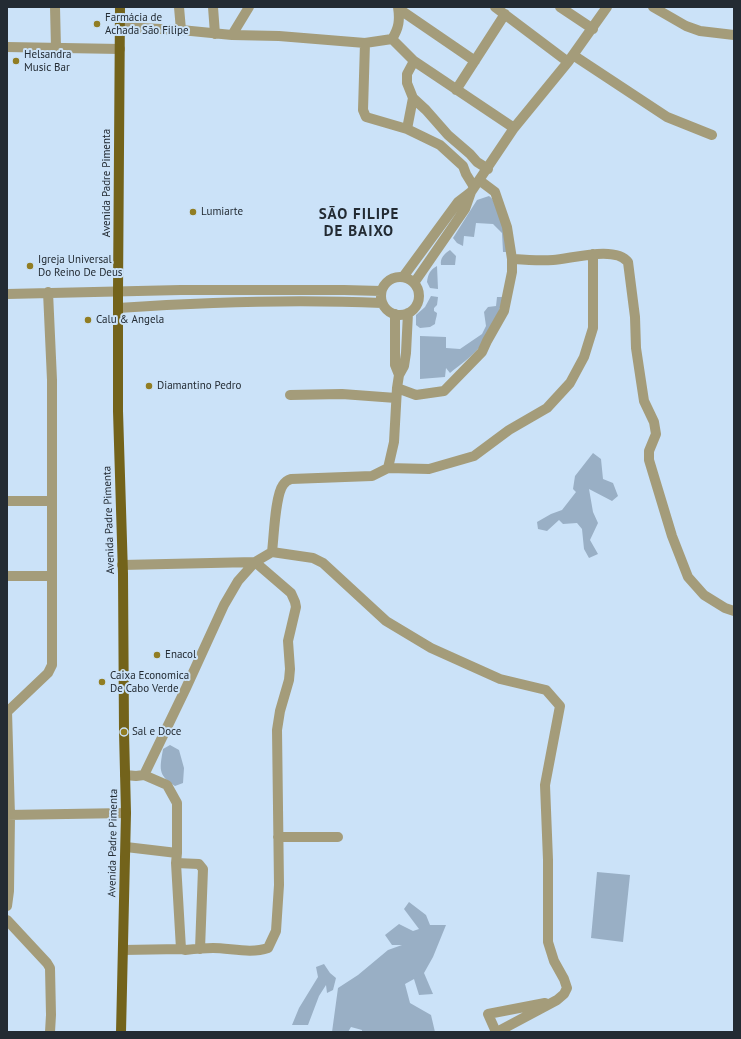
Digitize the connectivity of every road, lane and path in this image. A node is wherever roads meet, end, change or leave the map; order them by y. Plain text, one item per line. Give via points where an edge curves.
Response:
1 (55, 7) edge
2 (120, 7) edge
3 (179, 7) edge
4 (213, 7) edge
5 (249, 7) edge
6 (495, 7) edge
7 (560, 7) edge
8 (608, 7) edge
9 (653, 7) edge
10 (399, 8) edge
11 (505, 14) junction
12 (120, 27) junction
13 (593, 29) junction
14 (181, 30) junction
15 (215, 34) junction
16 (232, 35) junction
17 (734, 35) edge
18 (392, 39) junction
19 (366, 43) junction
20 (7, 47) edge
21 (56, 48) junction
22 (120, 49) junction
23 (571, 58) junction
24 (414, 61) junction
25 (475, 61) junction
26 (456, 90) junction
27 (413, 98) junction
28 (514, 128) junction
29 (407, 129) junction
30 (712, 135) dead end
31 (488, 169) junction
32 (475, 186) junction
33 (593, 254) junction
34 (512, 259) junction
35 (403, 277) junction
36 (414, 283) junction
37 (381, 291) junction
38 (48, 292) junction
39 (118, 292) junction
40 (7, 294) edge
41 (382, 303) junction
42 (118, 308) junction
43 (408, 313) junction
44 (395, 314) junction
45 (399, 375) junction
46 (396, 393) junction
47 (290, 395) dead end
48 (388, 468) junction
49 (7, 501) edge
50 (51, 501) junction
51 (272, 552) junction
52 (255, 562) junction
53 (122, 565) junction
54 (7, 576) edge
55 (52, 576) junction
56 (734, 611) edge
57 (7, 712) edge
58 (125, 775) junction
59 (144, 775) junction
60 (126, 813) junction
61 (8, 815) edge
62 (278, 837) junction
63 (338, 837) dead end
64 (126, 847) junction
65 (177, 858) junction
66 (7, 906) edge
67 (7, 920) edge
68 (180, 949) junction
69 (200, 949) junction
70 (123, 950) junction
71 (557, 1000) junction
72 (49, 1032) edge
73 (121, 1032) edge
74 (497, 1032) edge

1 - 21 street
2 - 12 main road, Avenida Padre Pimenta
3 - 14 street
4 - 15 street
5 - 16 street
6 - 11 street
7 - 13 street
8 - 13 street
9 - 17 street via 700,31
10 - 18 street via 398,29
10 - 25 street
11 - 23 street
11 - 25 street
12 - 14 street
12 - 22 main road, Avenida Padre Pimenta
13 - 23 street
14 - 15 street
15 - 16 street
16 - 19 street
18 - 19 street
18 - 24 street
19 - 29 street via 362,110 366,117
20 - 21 street
21 - 22 street
22 - 39 main road, Avenida Padre Pimenta
23 - 28 street
23 - 30 street via 667,116
24 - 26 street
24 - 27 street via 407,82
25 - 26 street
26 - 28 street
27 - 29 street
27 - 31 street via 448,135
28 - 31 street
29 - 32 street via 440,145 463,166
31 - 32 street
32 - 34 street via 495,192 507,227
32 - 35 street via 458,202
32 - 36 street via 466,209
33 - 34 street via 555,260
33 - 48 street via 591,335 584,357 570,383 547,408 508,430 474,456 429,469
33 - 56 street via 618,255 628,262 644,401 654,422 656,434 649,451 649,460 672,536 688,577 704,595
34 - 46 street via 504,311 482,352 444,391 416,395
35 - 36 street
35 - 37 street via 387,282
36 - 43 street via 418,299
37 - 39 street
37 - 41 street
38 - 39 street
38 - 40 street
38 - 50 street via 52,380
39 - 42 main road, Avenida Padre Pimenta
41 - 42 street via 257,301
41 - 44 street
42 - 53 main road, Avenida Padre Pimenta
43 - 44 street
43 - 45 street via 406,353 404,366
44 - 45 street via 394,365
45 - 46 street
46 - 47 street
46 - 48 street via 394,442
48 - 51 street via 372,476 287,481 278,497
49 - 50 street
50 - 55 street
51 - 52 street
51 - 71 street via 314,558 323,563 386,621 431,648 500,679 546,690 560,706 545,785 548,942 567,988
52 - 53 street
52 - 59 street via 238,582 224,605
52 - 62 street via 291,593 296,607 288,641 289,680 277,730
53 - 58 main road, Avenida Padre Pimenta
54 - 55 street
55 - 57 street via 52,665 44,678
57 - 61 street
58 - 59 street
58 - 60 main road, Avenida Padre Pimenta
59 - 65 street via 167,785 177,803
60 - 61 street
60 - 64 main road, Avenida Padre Pimenta
61 - 66 street
62 - 63 street
62 - 69 street via 279,885 276,931 268,948
64 - 65 street
64 - 70 main road, Avenida Padre Pimenta
65 - 68 street
65 - 69 street via 199,864 203,869
67 - 72 street via 50,968
68 - 69 street
68 - 70 street
70 - 73 main road, Avenida Padre Pimenta
71 - 74 street
71 - 74 street via 488,1014

